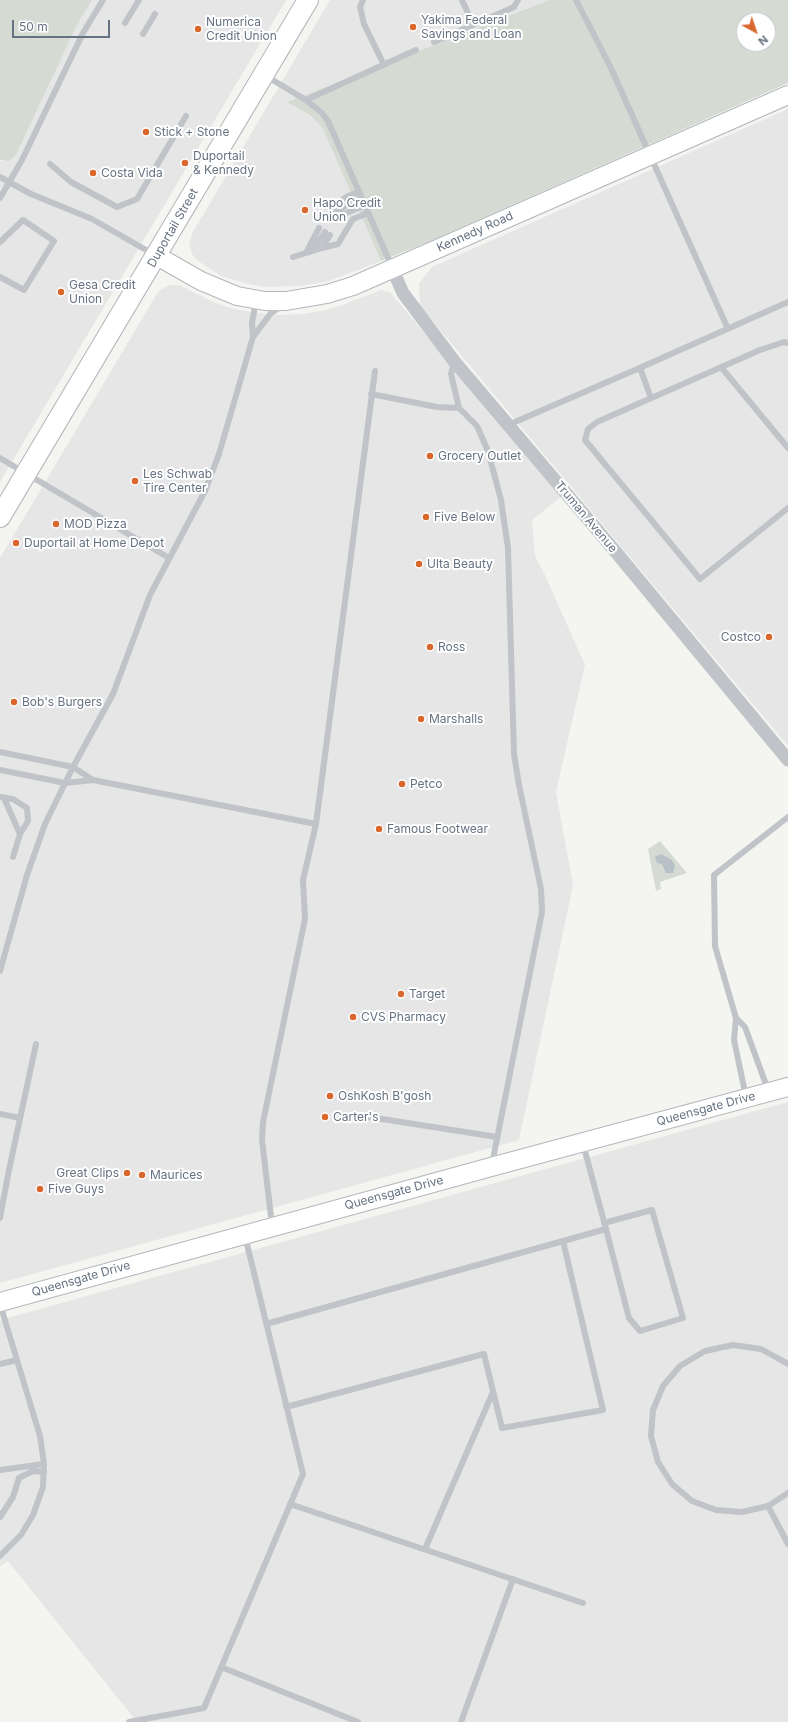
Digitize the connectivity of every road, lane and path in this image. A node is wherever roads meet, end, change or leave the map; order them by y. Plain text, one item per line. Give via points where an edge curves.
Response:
1 (103, 0) edge
2 (139, 0) edge
3 (308, 0) edge
4 (364, 0) edge
5 (462, 0) edge
6 (518, 0) edge
7 (576, 0) edge
8 (155, 14) dead end
9 (125, 23) dead end
10 (473, 24) junction
11 (143, 34) dead end
12 (434, 42) dead end
13 (416, 50) dead end
14 (384, 65) junction
15 (263, 75) junction
16 (788, 95) edge
17 (306, 100) junction
18 (186, 116) dead end
19 (649, 156) junction
20 (50, 164) dead end
21 (0, 177) edge
22 (9, 183) junction
23 (359, 192) junction
24 (0, 198) edge
25 (363, 202) junction
26 (368, 213) junction
27 (0, 242) edge
28 (322, 248) junction
29 (306, 253) junction
30 (157, 256) junction
31 (293, 257) dead end
32 (392, 268) junction
33 (0, 277) edge
34 (256, 300) junction
35 (296, 300) junction
36 (788, 302) edge
37 (728, 329) junction
38 (253, 337) junction
39 (788, 343) edge
40 (454, 361) junction
41 (721, 367) junction
42 (640, 368) junction
43 (375, 371) dead end
44 (371, 394) junction
45 (651, 398) junction
46 (459, 408) junction
47 (508, 424) junction
48 (788, 448) edge
49 (0, 458) edge
50 (26, 473) junction
51 (788, 508) edge
52 (0, 517) edge
53 (169, 558) junction
54 (0, 752) edge
55 (788, 760) edge
56 (73, 767) junction
57 (0, 770) edge
58 (93, 780) junction
59 (65, 783) junction
60 (2, 797) edge
61 (788, 817) edge
62 (316, 824) junction
63 (20, 834) junction
64 (13, 857) dead end
65 (0, 971) edge
66 (736, 1018) junction
67 (36, 1044) dead end
68 (788, 1087) edge
69 (769, 1092) junction
70 (746, 1098) junction
71 (0, 1114) edge
72 (363, 1116) dead end
73 (20, 1118) junction
74 (497, 1137) junction
75 (583, 1142) junction
76 (491, 1166) junction
77 (0, 1218) edge
78 (605, 1226) junction
79 (272, 1227) junction
80 (244, 1234) junction
81 (563, 1241) junction
82 (0, 1302) edge
83 (266, 1324) junction
84 (17, 1360) junction
85 (0, 1364) edge
86 (788, 1364) edge
87 (493, 1392) junction
88 (286, 1407) junction
89 (44, 1464) junction
90 (3, 1469) edge
91 (44, 1472) junction
92 (788, 1493) edge
93 (290, 1504) junction
94 (768, 1506) junction
95 (0, 1517) edge
96 (788, 1544) edge
97 (425, 1549) junction
98 (0, 1556) edge
99 (513, 1579) junction
100 (583, 1602) dead end
101 (221, 1667) junction
102 (129, 1722) edge
103 (358, 1722) edge
104 (461, 1722) edge

1 - 22 lane via 83,33
2 - 9 lane
3 - 15 main road, Duportail Street
4 - 14 lane via 360,7 364,24
5 - 10 lane
6 - 10 lane via 514,7
7 - 19 lane via 610,66
8 - 11 lane
10 - 12 lane
13 - 14 lane
14 - 17 lane
15 - 17 lane
15 - 30 main road, Duportail Street
16 - 19 street, Kennedy Road
17 - 23 lane via 322,112 328,121
18 - 20 lane via 137,199 117,207 71,182
19 - 32 street, Kennedy Road
19 - 37 lane
21 - 22 lane
22 - 24 lane
22 - 30 lane via 92,219
23 - 25 lane
23 - 25 lane via 348,196 336,212
25 - 26 lane
26 - 28 lane via 353,220 338,244
26 - 32 lane
27 - 33 lane via 23,220 54,241 24,290
28 - 29 lane
28 - 29 lane via 325,232
29 - 31 lane
30 - 34 street, Kennedy Road via 215,288
30 - 50 main road, Duportail Street
32 - 35 street, Kennedy Road via 340,290
32 - 40 street, Truman Avenue via 403,293
34 - 35 street, Kennedy Road
34 - 38 lane via 252,323
35 - 38 lane via 271,313
36 - 37 lane
37 - 42 lane
38 - 53 lane via 220,454 205,491
39 - 41 lane via 760,350
40 - 46 lane via 451,374
40 - 47 street, Truman Avenue
41 - 45 lane
41 - 48 lane
42 - 45 lane
42 - 47 lane
43 - 44 lane
44 - 46 lane via 437,407
44 - 62 lane
45 - 51 lane via 597,422 588,429 585,440 700,579
46 - 74 lane via 477,426 488,451 501,500 508,548 514,754 541,889 542,912
47 - 55 street, Truman Avenue
49 - 50 lane
50 - 52 main road, Duportail Street
50 - 53 lane
53 - 56 lane via 150,595 113,694
54 - 56 lane
56 - 58 lane
56 - 59 lane
57 - 59 lane
58 - 59 lane
58 - 62 lane
59 - 65 lane via 45,824 27,875
60 - 63 lane
60 - 63 lane via 13,799 27,808 28,822
61 - 66 lane via 714,875 715,946
62 - 79 lane via 303,880 304,919 263,1122 262,1140
63 - 64 lane
66 - 69 lane via 746,1027
66 - 70 lane via 734,1040
67 - 73 lane
68 - 69 street, Queensgate Drive
69 - 70 street, Queensgate Drive
70 - 75 street, Queensgate Drive
71 - 73 lane
72 - 74 lane
73 - 77 lane
74 - 76 lane
75 - 76 street, Queensgate Drive
75 - 78 lane
76 - 79 street, Queensgate Drive
78 - 78 lane via 629,1318 640,1331 683,1318 652,1210
78 - 81 lane
79 - 80 street, Queensgate Drive
80 - 82 street, Queensgate Drive
80 - 83 lane
81 - 83 lane
81 - 87 lane via 603,1410 502,1428
82 - 84 lane
83 - 88 lane
84 - 85 lane
84 - 89 lane via 40,1436
86 - 94 lane via 761,1349 733,1345 705,1351 680,1366 663,1386 653,1410 651,1436 658,1462 672,1484 692,1501 716,1510 742,1512
87 - 88 lane via 484,1354
87 - 97 lane
88 - 93 lane via 303,1474
89 - 90 lane
89 - 91 lane
91 - 95 lane via 33,1471 19,1478 12,1497
91 - 98 lane via 43,1487 32,1516 21,1535
92 - 94 lane
93 - 97 lane
93 - 101 lane
94 - 96 lane
97 - 99 lane
99 - 100 lane
99 - 104 lane
101 - 102 lane via 204,1708
101 - 103 lane

